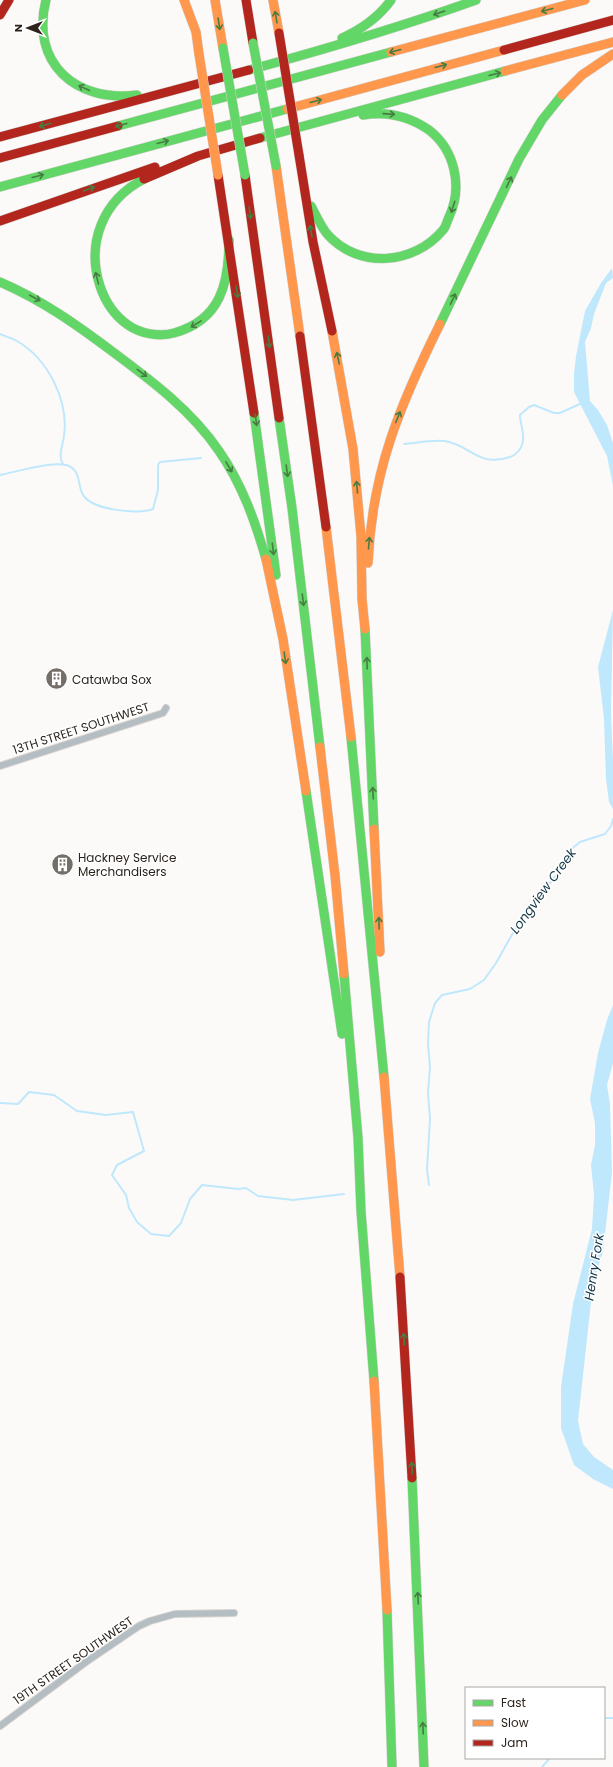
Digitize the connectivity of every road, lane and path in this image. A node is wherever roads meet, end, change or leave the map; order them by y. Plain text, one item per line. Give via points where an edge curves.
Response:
1 (9, 0) edge
2 (46, 0) edge
3 (184, 0) edge
4 (190, 0) edge
5 (215, 0) edge
6 (246, 0) edge
7 (274, 0) edge
8 (391, 0) edge
9 (476, 0) edge
10 (585, 0) edge
11 (0, 16) edge
12 (613, 20) edge
13 (196, 32) junction
14 (613, 42) edge
15 (310, 52) junction
16 (613, 54) edge
17 (177, 88) junction
18 (309, 125) junction
19 (0, 137) edge
20 (0, 158) edge
21 (195, 158) junction
22 (303, 184) junction
23 (0, 186) edge
24 (0, 221) edge
25 (229, 240) junction
26 (0, 282) edge
27 (365, 624) junction
28 (282, 636) junction
29 (166, 708) dead end
30 (0, 766) edge
31 (376, 990) junction
32 (361, 1211) junction
33 (234, 1613) dead end
34 (0, 1726) edge
35 (392, 1767) edge
36 (424, 1767) edge

1 - 11 highway
17 -> 2 highway via 113,96 94,93 76,85 59,70 47,51 42,27
3 - 13 highway
4 - 13 highway
5 -> 32 highway, bridge via 245,175 310,655 335,875 358,1138
6 - 31 highway, bridge via 276,166 337,612
22 -> 7 highway, bridge
8 - 15 highway via 364,28
9 -> 15 highway via 375,34
10 -> 20 highway
23 -> 12 highway
13 - 25 highway, bridge
18 -> 14 highway
15 - 17 highway
27 -> 16 highway via 375,493 390,437 402,407 520,159 540,123 573,84
17 -> 19 highway
18 - 21 highway
18 -> 22 highway via 374,114 396,114 417,121 435,134 445,147 454,168 456,195 453,210 446,224 432,241 407,256 378,260 357,256 334,242 315,216
24 -> 21 highway via 126,176
25 -> 21 highway via 221,296 209,314 185,330 160,334 140,331 116,315 101,293 95,271 94,248 99,228 110,207 135,183
27 -> 22 highway via 361,536 353,449 339,364
25 -> 28 highway via 256,419
26 -> 28 highway via 34,297 68,318 162,389 191,415 231,470 246,499 265,554
31 -> 27 highway via 380,971
28 -> 32 highway via 344,1051
29 - 30 street, 13TH STREET SOUTHWEST via 163,713
36 -> 31 highway via 410,1427 394,1193
32 - 35 highway via 381,1488
33 - 34 street, 19TH STREET SOUTHWEST via 175,1614 139,1626

